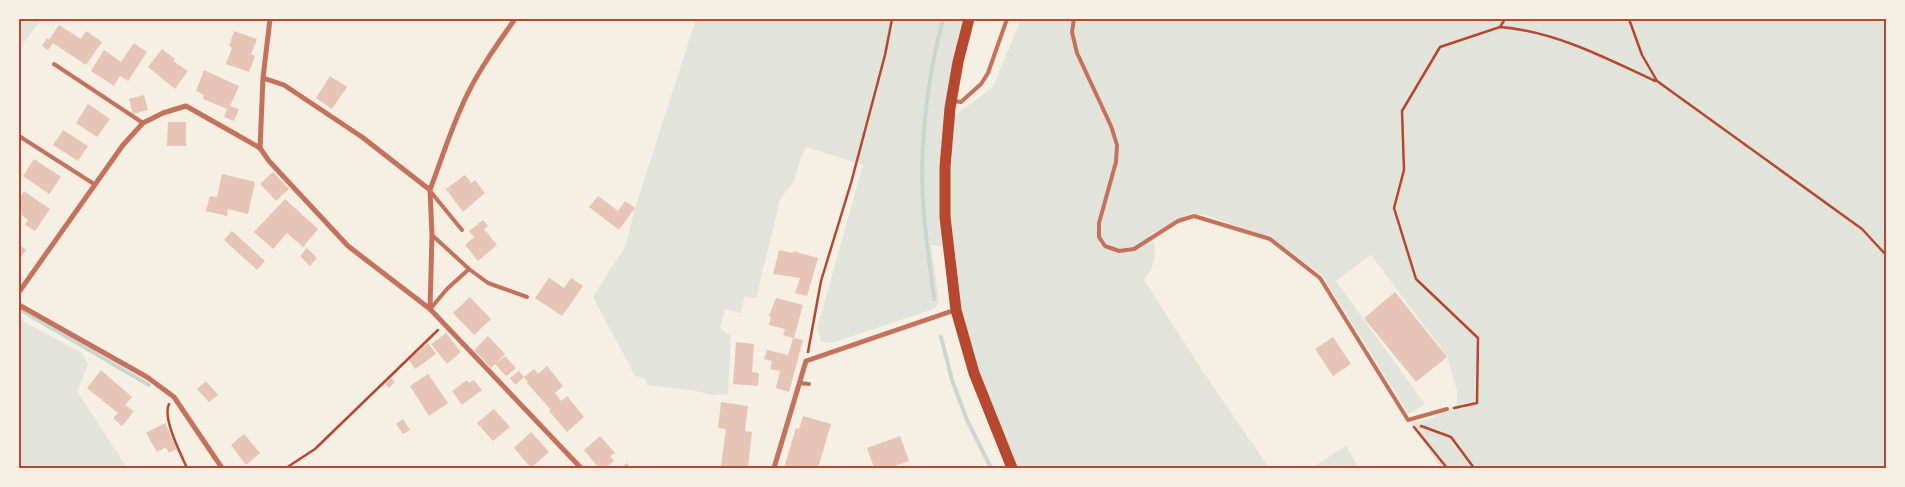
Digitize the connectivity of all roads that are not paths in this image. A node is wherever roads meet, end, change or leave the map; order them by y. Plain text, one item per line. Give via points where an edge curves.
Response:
1 (270, 19) edge
2 (515, 19) edge
3 (969, 19) edge
4 (1007, 19) edge
5 (1074, 19) edge
6 (54, 64) dead end
7 (264, 78) junction
8 (956, 101) junction
9 (143, 123) junction
10 (19, 136) edge
11 (260, 148) junction
12 (94, 184) junction
13 (430, 190) junction
14 (462, 230) dead end
15 (432, 235) junction
16 (469, 269) junction
17 (19, 292) edge
18 (527, 297) dead end
19 (19, 305) edge
20 (430, 310) junction
21 (956, 310) junction
22 (799, 383) junction
23 (809, 384) dead end
24 (1447, 410) road end
25 (222, 468) edge
26 (580, 468) edge
27 (774, 468) edge
28 (1012, 468) edge

1 - 7 street
2 - 13 street via 468,92
3 - 8 main road via 958,62
4 - 8 lane via 988,73 981,84
5 - 24 lane via 1072,32 1077,53 1117,145 1116,162 1099,223 1099,238 1105,246 1119,251 1134,248 1178,221 1194,216 1270,239 1320,278 1408,420
6 - 9 lane
7 - 11 street
7 - 13 street via 284,85 362,137
8 - 21 main road via 945,167 945,217
9 - 11 street via 186,106
9 - 12 street via 122,145
10 - 12 lane
11 - 20 street via 348,246
12 - 17 street
13 - 14 lane
13 - 15 street
15 - 16 lane
15 - 20 street
16 - 18 lane via 488,283
16 - 20 lane
19 - 25 street via 147,377 174,397
20 - 26 street
21 - 22 street via 806,360
21 - 28 main road via 974,373
22 - 23 lane
22 - 27 street

